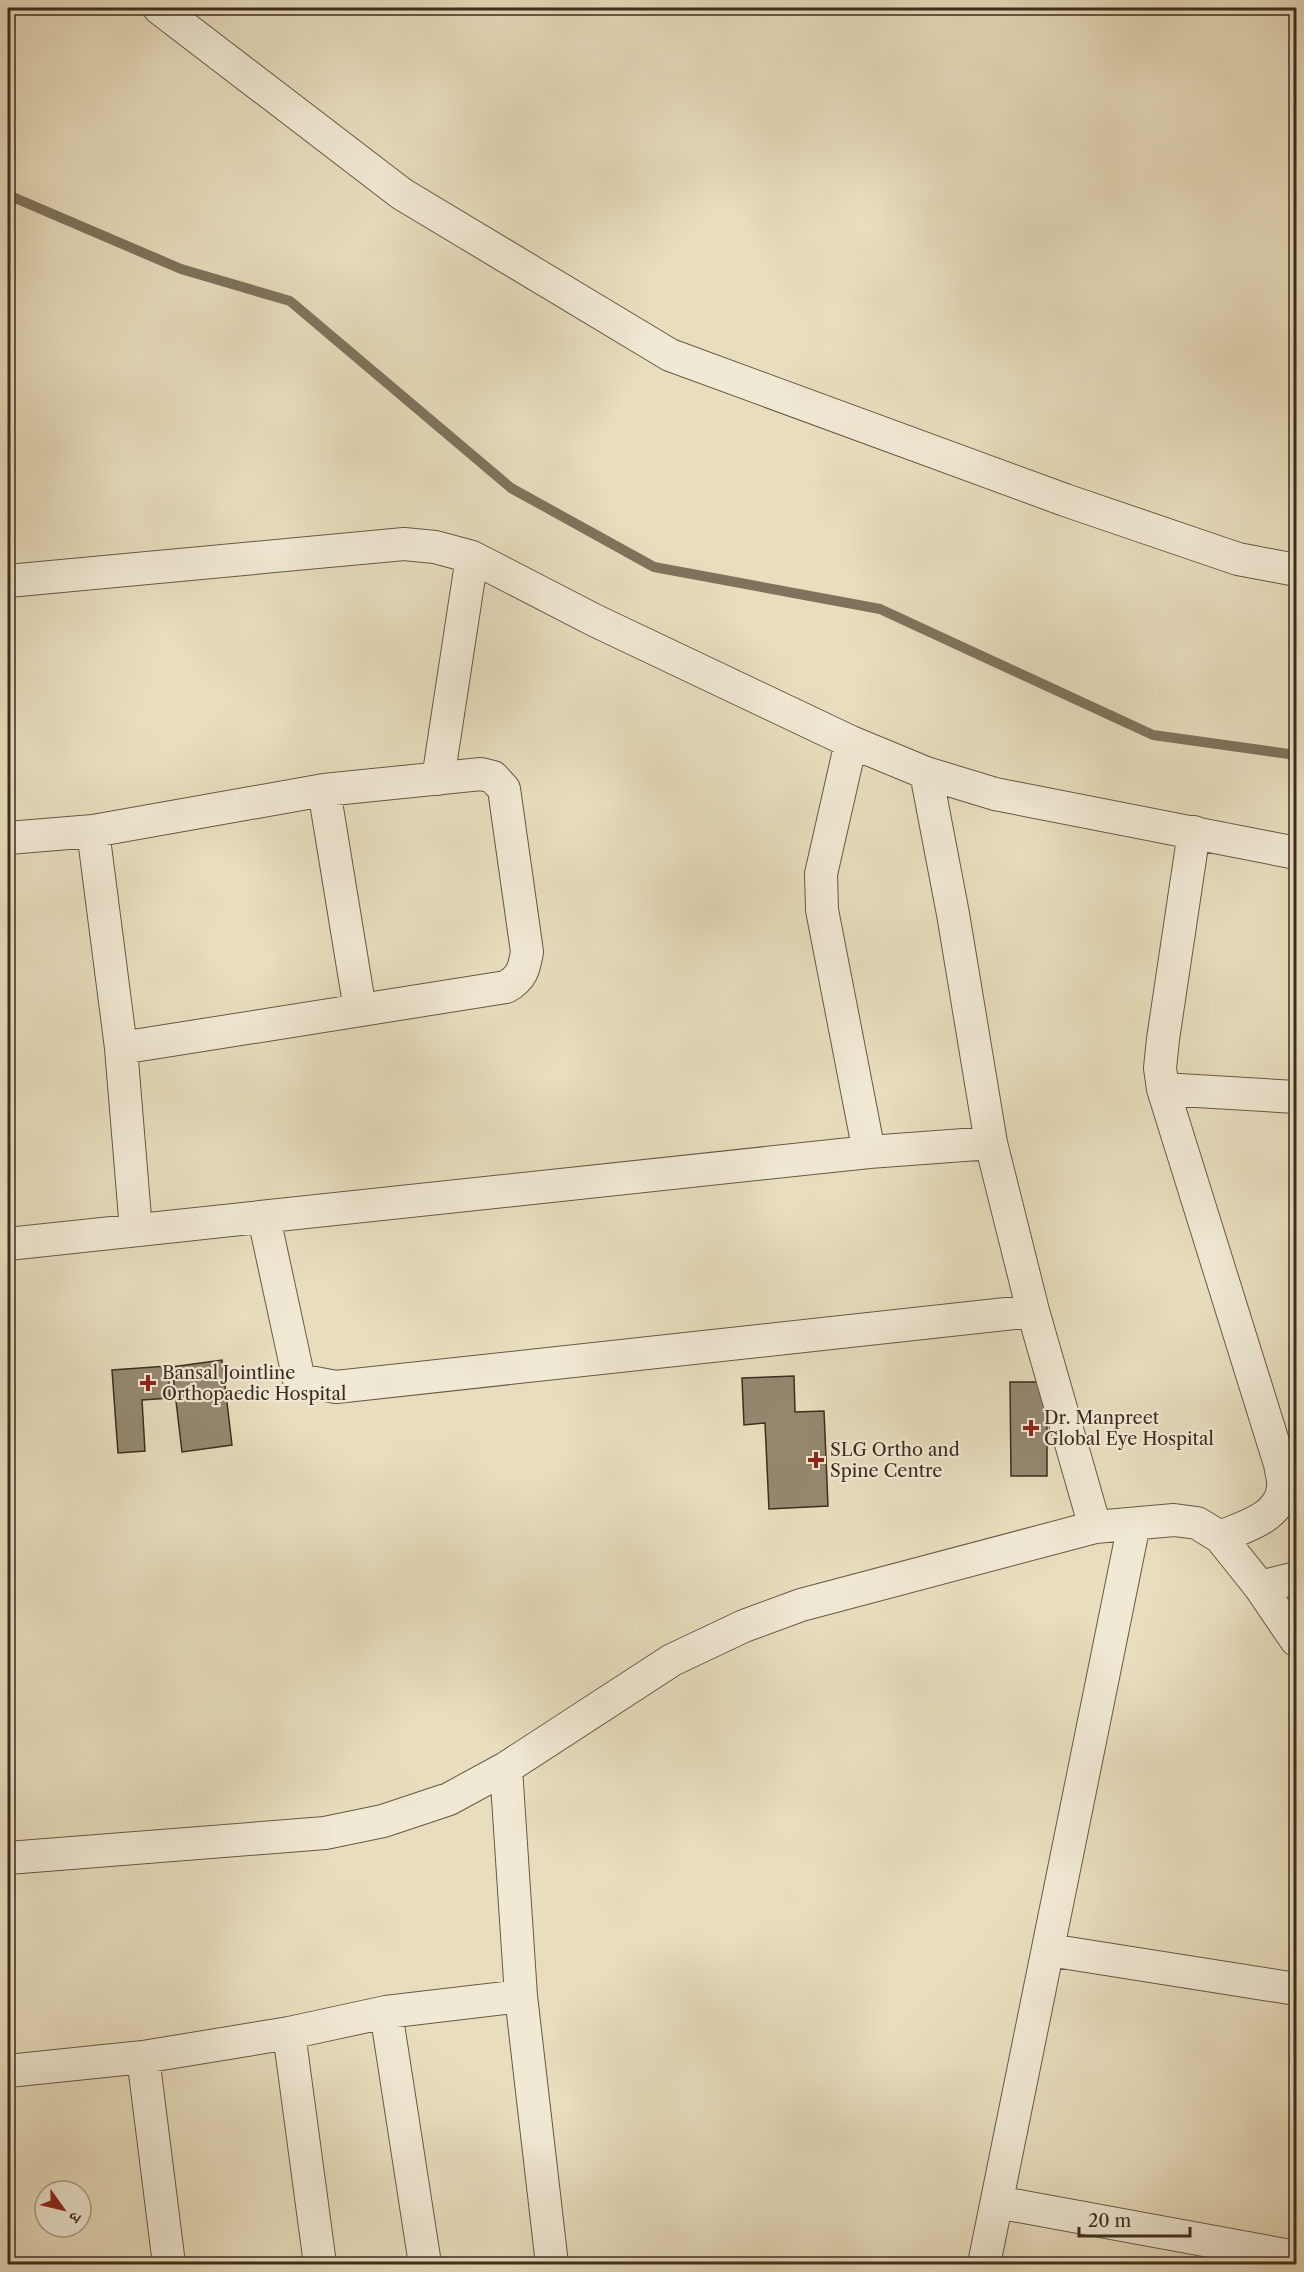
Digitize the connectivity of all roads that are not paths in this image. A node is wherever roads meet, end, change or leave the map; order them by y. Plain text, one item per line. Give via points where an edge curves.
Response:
1 (159, 8) edge
2 (472, 557) junction
3 (1296, 570) edge
4 (8, 581) edge
5 (851, 742) junction
6 (926, 773) junction
7 (438, 779) junction
8 (324, 790) junction
9 (93, 831) junction
10 (1194, 832) junction
11 (8, 838) edge
12 (1296, 853) edge
13 (360, 1010) junction
14 (121, 1048) junction
15 (1163, 1089) junction
16 (1296, 1097) edge
17 (991, 1143) junction
18 (869, 1152) junction
19 (264, 1218) junction
20 (136, 1230) junction
21 (8, 1244) edge
22 (1033, 1311) junction
23 (1134, 1524) junction
24 (1095, 1527) junction
25 (1220, 1537) junction
26 (1296, 1578) edge
27 (1260, 1587) junction
28 (1296, 1640) edge
29 (506, 1768) junction
30 (8, 1858) edge
31 (1049, 1950) junction
32 (1296, 1989) edge
33 (521, 1995) junction
34 (386, 2012) junction
35 (289, 2033) junction
36 (143, 2056) junction
37 (8, 2071) edge
38 (997, 2202) junction
39 (1296, 2257) edge
40 (169, 2265) edge
41 (320, 2265) edge
42 (425, 2265) edge
43 (552, 2265) edge
44 (984, 2265) edge

1 - 3 street via 402,194 670,355 1065,500 1238,559
2 - 4 street via 404,544
2 - 5 street via 594,620
2 - 7 street
5 - 6 street
5 - 18 street via 824,854 822,910
6 - 10 street via 995,794
6 - 17 street
7 - 8 street
7 - 13 street via 480,774 493,777 504,789 527,952 524,969 518,981 506,987
8 - 9 street
8 - 13 street
9 - 11 street
9 - 14 street
10 - 12 street
10 - 15 street via 1162,1039
13 - 14 street
14 - 20 street
15 - 16 street
15 - 25 street via 1280,1464 1283,1490 1273,1510
17 - 18 street
17 - 22 street
18 - 19 street
19 - 20 street
19 - 22 street via 299,1380 336,1387
20 - 21 street
22 - 24 street
23 - 24 street
23 - 25 street via 1173,1520 1197,1523
23 - 31 street
24 - 29 street via 801,1605 744,1626 672,1660
25 - 27 street
26 - 27 street
27 - 28 street
29 - 30 street via 448,1799 383,1821 325,1833
29 - 33 street
31 - 32 street
31 - 38 street
33 - 34 street
33 - 43 street
34 - 35 street
34 - 42 street
35 - 36 street
35 - 41 street
36 - 37 street
36 - 40 street
38 - 39 street
38 - 44 street

